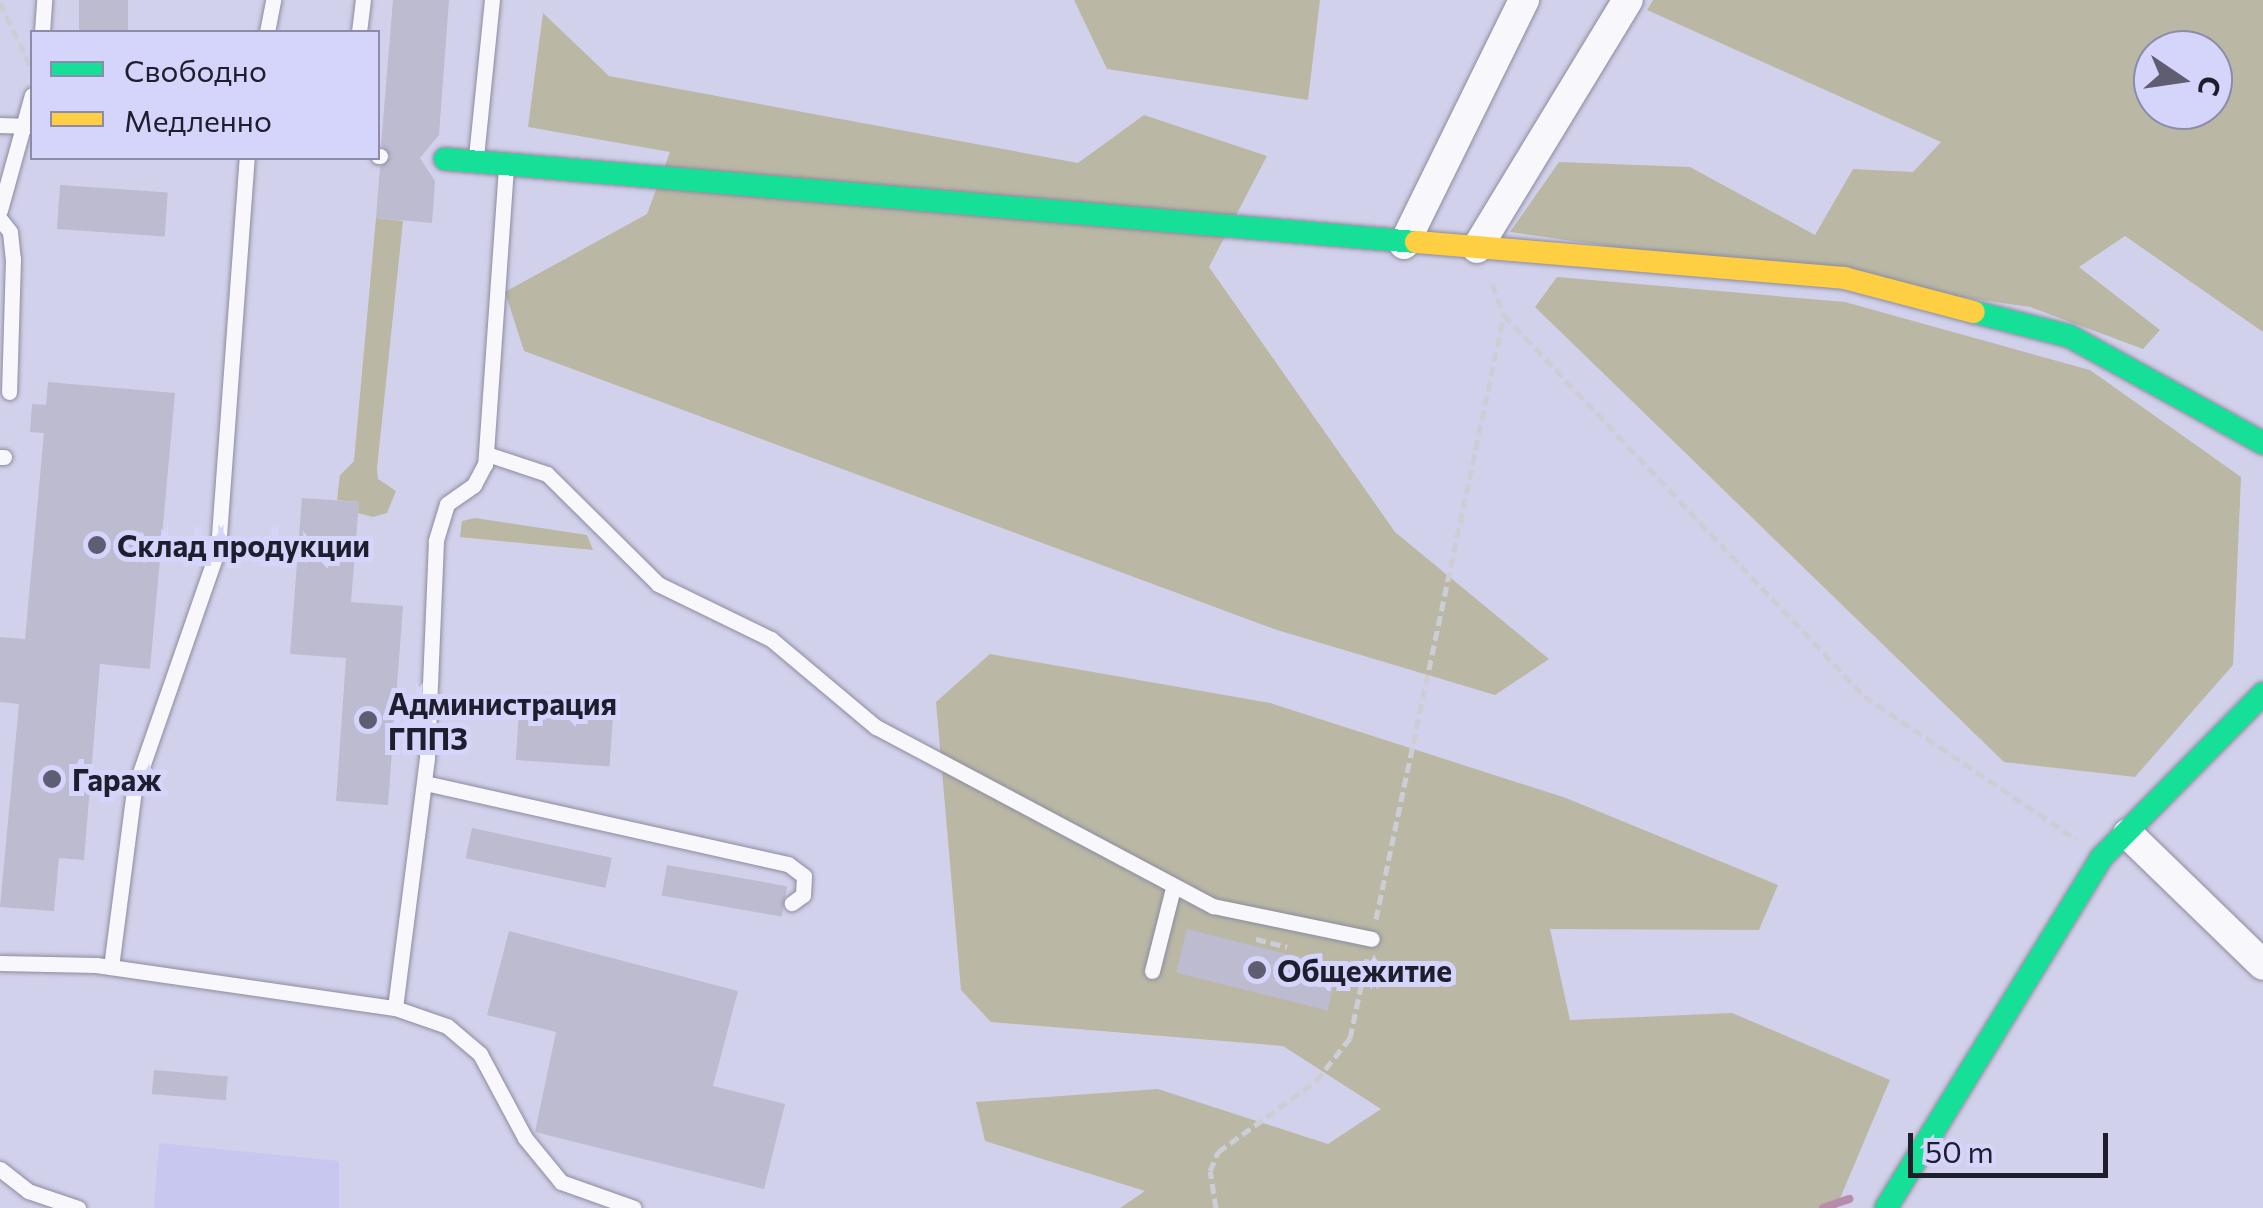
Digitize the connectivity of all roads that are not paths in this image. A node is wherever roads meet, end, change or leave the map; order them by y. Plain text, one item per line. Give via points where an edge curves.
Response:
1 (44, 0) edge
2 (273, 0) edge
3 (364, 0) edge
4 (492, 0) edge
5 (1524, 0) edge
6 (1628, 0) edge
7 (42, 30) edge
8 (267, 30) edge
9 (358, 30) edge
10 (0, 125) edge
11 (28, 126) edge
12 (445, 159) dead end
13 (248, 160) edge
14 (476, 161) junction
15 (506, 163) junction
16 (0, 210) edge
17 (0, 220) edge
18 (1404, 244) junction
19 (1478, 248) junction
20 (9, 392) dead end
21 (2263, 443) edge
22 (487, 454) junction
23 (2263, 694) edge
24 (424, 783) junction
25 (2128, 834) junction
26 (1173, 888) junction
27 (792, 903) dead end
28 (1372, 939) road end
29 (0, 963) edge
30 (2263, 964) edge
31 (111, 967) junction
32 (1152, 971) dead end
33 (396, 1008) junction
34 (0, 1169) edge
35 (78, 1208) edge
36 (634, 1208) edge
37 (1886, 1208) edge

1 - 7 lane
2 - 8 lane
3 - 9 lane
4 - 14 lane
5 - 18 street
6 - 19 street
10 - 11 lane
11 - 16 lane
12 - 14 street
13 - 31 lane via 218,549 134,790
14 - 15 street
15 - 18 street
15 - 22 lane
17 - 20 lane via 10,232 12,259
18 - 19 street
19 - 21 street via 1844,278 2068,336
22 - 24 lane via 474,485 448,504 436,541
22 - 26 lane via 547,474 658,584 771,638 876,727
23 - 25 street
24 - 27 lane via 788,864 804,876 803,894
24 - 33 lane
25 - 30 street
25 - 37 street via 2102,858
26 - 28 lane via 1289,926
26 - 32 lane
29 - 31 lane
31 - 33 lane
33 - 36 lane via 447,1026 480,1054 525,1138 561,1182
34 - 35 lane via 28,1191

